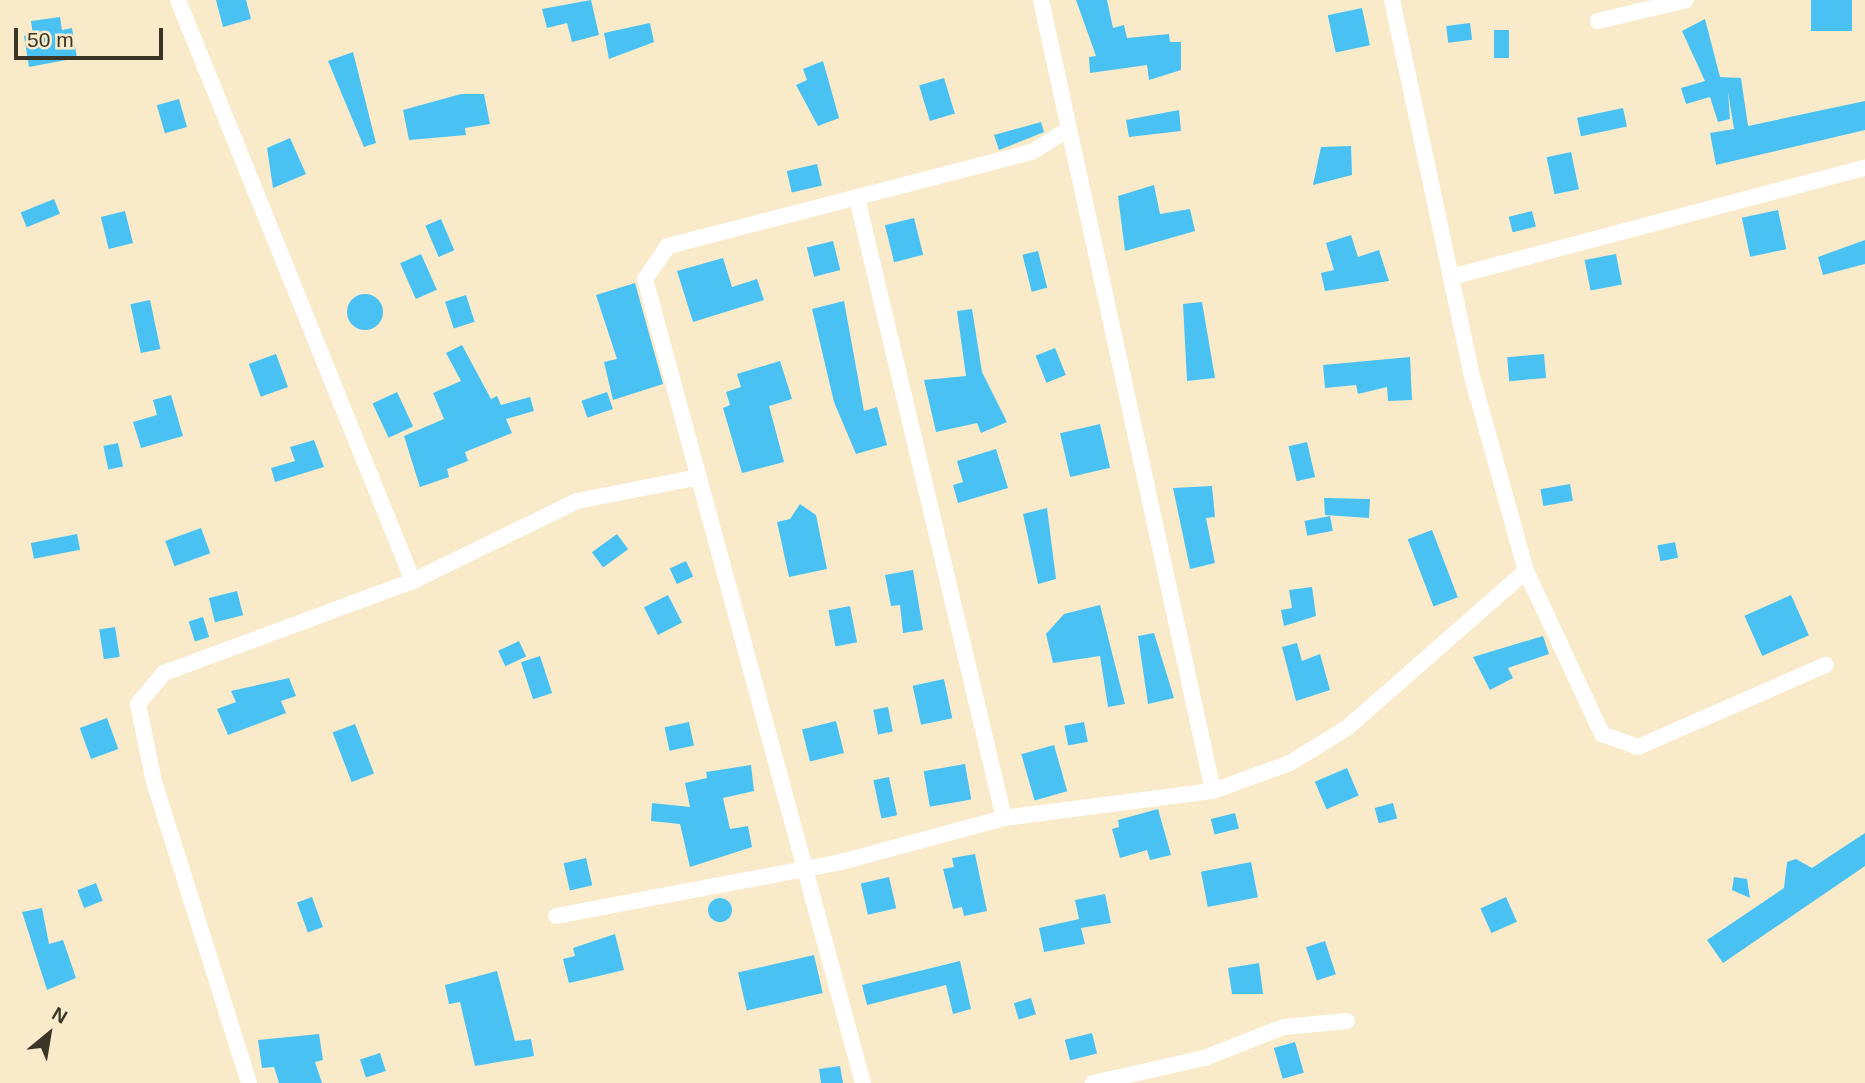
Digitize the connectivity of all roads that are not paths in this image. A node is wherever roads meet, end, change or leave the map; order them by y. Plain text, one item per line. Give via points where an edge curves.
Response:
1 (178, 0) edge
2 (1041, 0) edge
3 (1392, 0) edge
4 (1686, 0) edge
5 (1598, 21) dead end
6 (1066, 131) junction
7 (1865, 168) edge
8 (857, 198) junction
9 (1451, 277) junction
10 (699, 477) junction
11 (1526, 571) junction
12 (413, 581) junction
13 (1826, 664) dead end
14 (1213, 791) junction
15 (1004, 818) junction
16 (806, 868) junction
17 (556, 916) dead end
18 (1347, 1021) dead end
19 (249, 1083) edge
20 (863, 1083) edge
21 (1093, 1083) edge

1 - 12 street
2 - 6 street
3 - 9 street
4 - 5 street
6 - 8 street via 1032,152
6 - 14 street
7 - 9 street
8 - 10 street via 668,246 645,279
8 - 15 street
9 - 11 street
10 - 12 street via 577,501
10 - 16 street
11 - 13 street via 1594,720 1617,744 1638,747
11 - 14 street via 1347,728 1290,763
12 - 19 street via 164,673 138,704 154,782
14 - 15 street
15 - 16 street
16 - 17 street
16 - 20 street
18 - 21 street via 1284,1027 1204,1058

